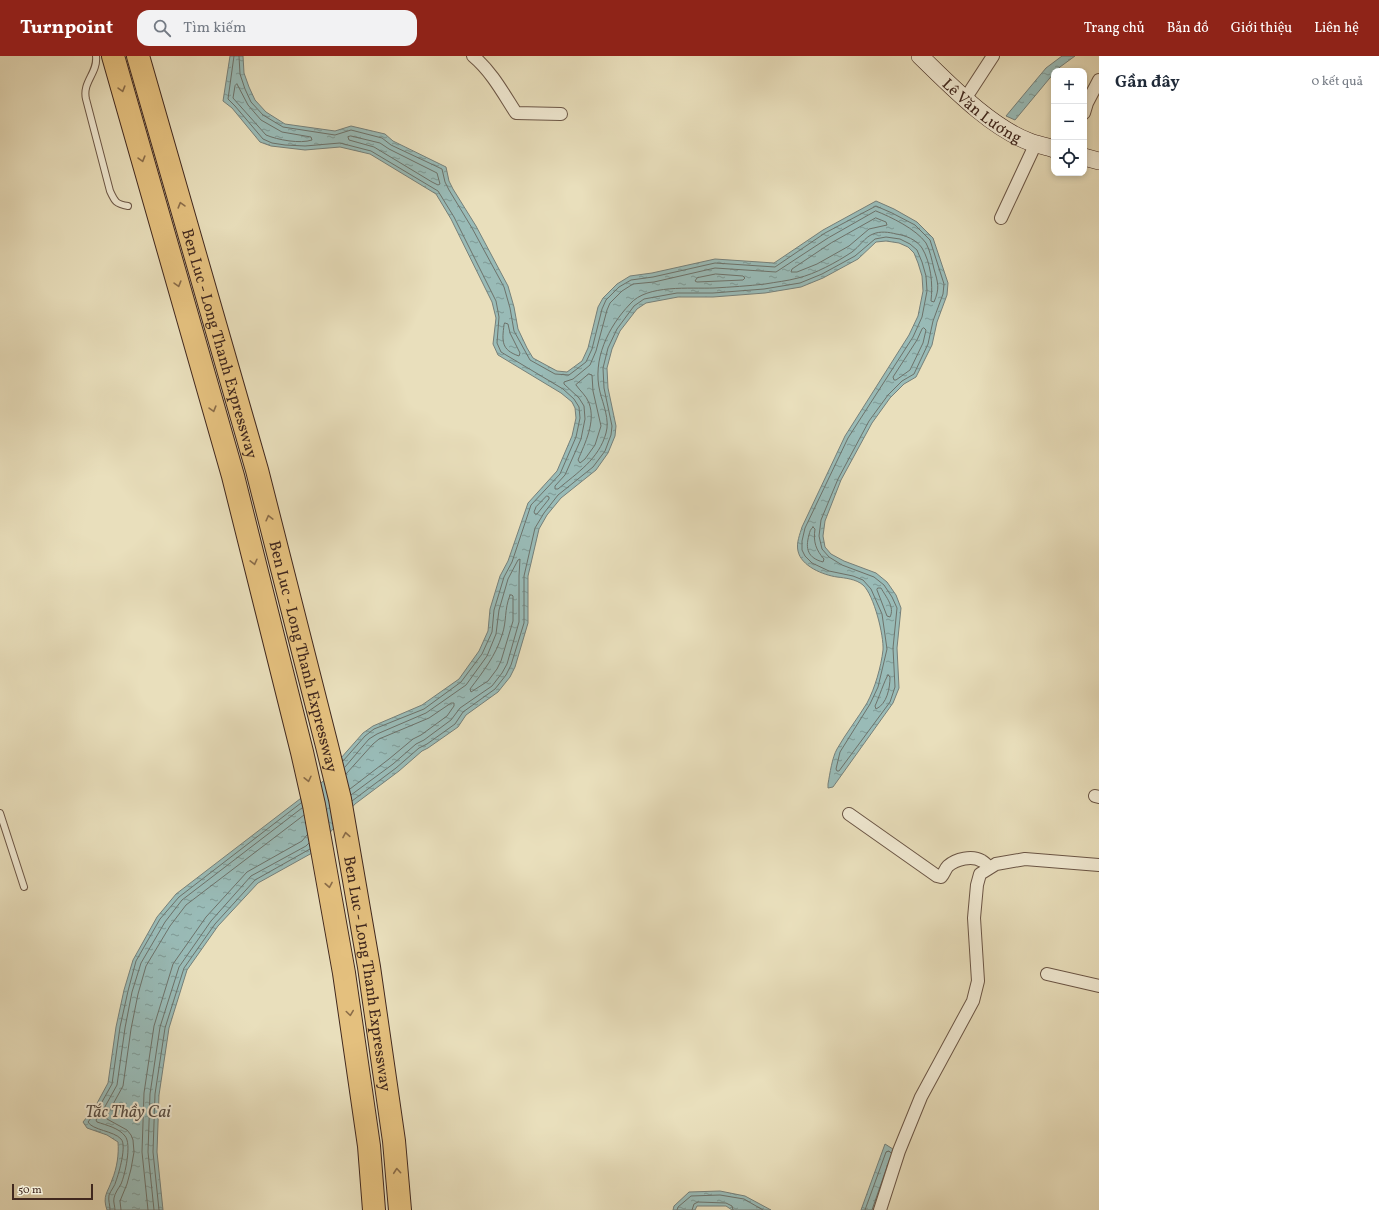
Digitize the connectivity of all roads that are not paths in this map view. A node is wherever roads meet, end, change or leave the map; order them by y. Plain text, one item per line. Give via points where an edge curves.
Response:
1 (96, 56) edge
2 (112, 56) edge
3 (138, 56) edge
4 (474, 56) edge
5 (920, 56) edge
6 (993, 56) edge
7 (1099, 80) edge
8 (965, 99) junction
9 (1087, 104) edge
10 (561, 114) dead end
11 (1036, 143) junction
12 (1051, 147) edge
13 (1087, 158) edge
14 (1099, 161) edge
15 (128, 206) dead end
16 (1001, 218) dead end
17 (0, 813) edge
18 (849, 814) dead end
19 (1099, 865) edge
20 (989, 867) junction
21 (24, 887) dead end
22 (1047, 974) dead end
23 (1099, 986) edge
24 (374, 1210) edge
25 (400, 1210) edge
26 (880, 1210) edge

1 - 15 lane via 97,64 84,92 110,191 115,202
2 -> 24 highway, Ben Luc - Long Thanh Expressway via 233,476 302,752 344,973 369,1146
25 -> 3 highway, Ben Luc - Long Thanh Expressway via 394,1141 369,967 340,799 257,470
4 - 10 street via 495,78 516,113
5 - 8 main road, Lê Văn Lương
6 - 8 street
7 - 9 street
8 - 11 main road, Lê Văn Lương via 1000,126 1029,142
11 - 12 main road, Lê Văn Lương
11 - 16 street
13 - 14 main road
17 - 21 lane
18 - 20 street via 937,876 941,876 948,866 956,861 969,858 981,860
19 - 20 street via 1025,859
20 - 26 street via 980,874 977,885 974,918 978,981 973,1001 921,1097 899,1151
22 - 23 street

